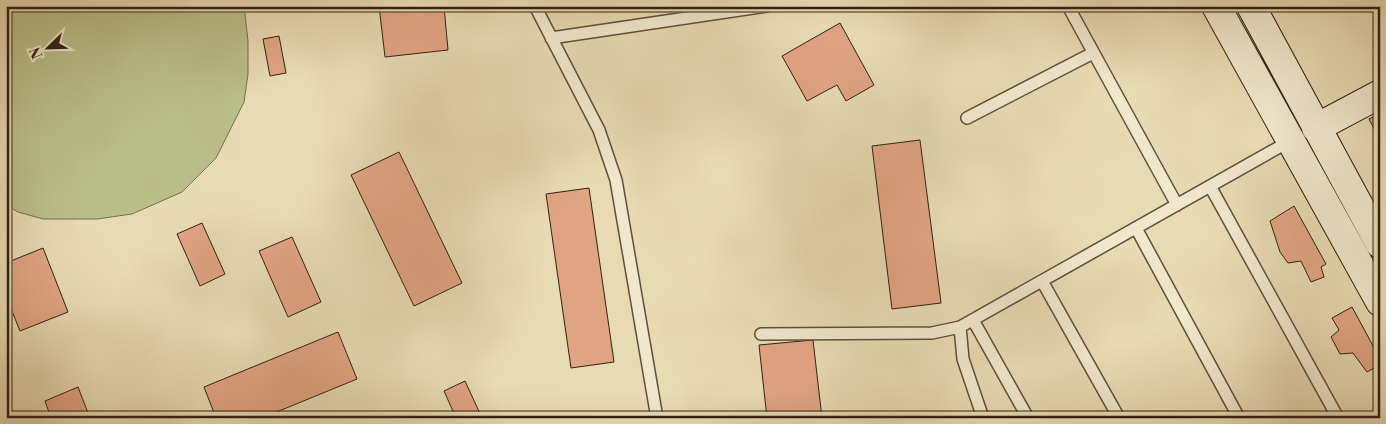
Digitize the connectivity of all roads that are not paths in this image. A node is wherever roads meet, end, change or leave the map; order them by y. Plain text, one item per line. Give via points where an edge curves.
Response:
1 (535, 6) edge
2 (767, 6) edge
3 (1068, 6) edge
4 (1216, 6) edge
5 (1251, 6) edge
6 (551, 38) junction
7 (1093, 53) junction
8 (1380, 94) edge
9 (967, 118) dead end
10 (1316, 128) junction
11 (1291, 141) junction
12 (1210, 186) junction
13 (1177, 205) junction
14 (1136, 228) junction
15 (1380, 244) edge
16 (1042, 281) junction
17 (1380, 302) edge
18 (973, 320) junction
19 (960, 327) junction
20 (761, 334) dead end
21 (657, 418) edge
22 (983, 418) edge
23 (1028, 418) edge
24 (1119, 418) edge
25 (1239, 418) edge
26 (1338, 418) edge

1 - 6 lane
2 - 6 lane
3 - 7 lane
4 - 11 main road
5 - 10 main road
6 - 21 lane via 599,130 616,180
7 - 9 lane
7 - 13 lane
8 - 10 main road
10 - 15 main road
11 - 12 lane
11 - 17 main road
12 - 13 lane
12 - 26 lane
13 - 14 lane
14 - 16 lane
14 - 25 lane
16 - 18 lane
16 - 24 lane
18 - 19 lane
18 - 23 lane
19 - 20 lane via 932,333
19 - 22 lane via 963,359

